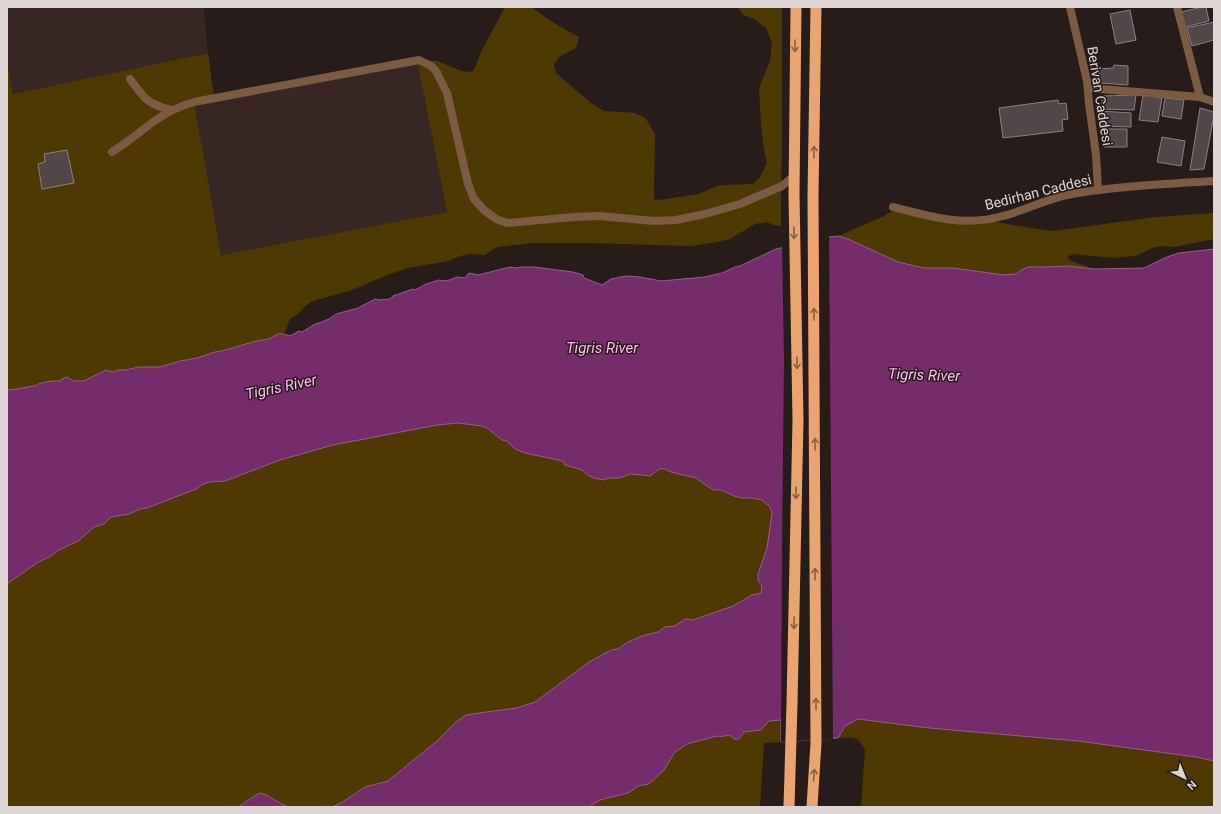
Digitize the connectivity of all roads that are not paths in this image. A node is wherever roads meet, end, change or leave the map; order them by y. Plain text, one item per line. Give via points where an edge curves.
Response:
1 (796, 7) edge
2 (816, 7) edge
3 (1070, 7) edge
4 (1076, 7) edge
5 (1177, 7) edge
6 (130, 79) dead end
7 (1088, 88) junction
8 (1200, 97) junction
9 (1214, 102) edge
10 (171, 110) junction
11 (112, 152) dead end
12 (794, 176) junction
13 (1214, 181) edge
14 (1098, 189) junction
15 (893, 207) dead end
16 (789, 807) edge
17 (812, 807) edge

1 -> 12 highway
17 -> 2 highway via 816,743 813,191
3 - 4 street
3 - 7 street, Berivan Caddesi
5 - 8 street
6 - 10 street via 148,102
7 - 8 street
7 - 14 street, Berivan Caddesi
8 - 9 street
10 - 11 street
10 - 12 street via 200,100 419,60 431,66 447,93 468,184 474,199 496,219 507,223 599,216 654,221 676,220 740,204 782,186
12 -> 16 highway via 798,420
13 - 14 street, Bedirhan Caddesi
14 - 15 street, Bedirhan Caddesi via 1064,196 986,220 952,220

